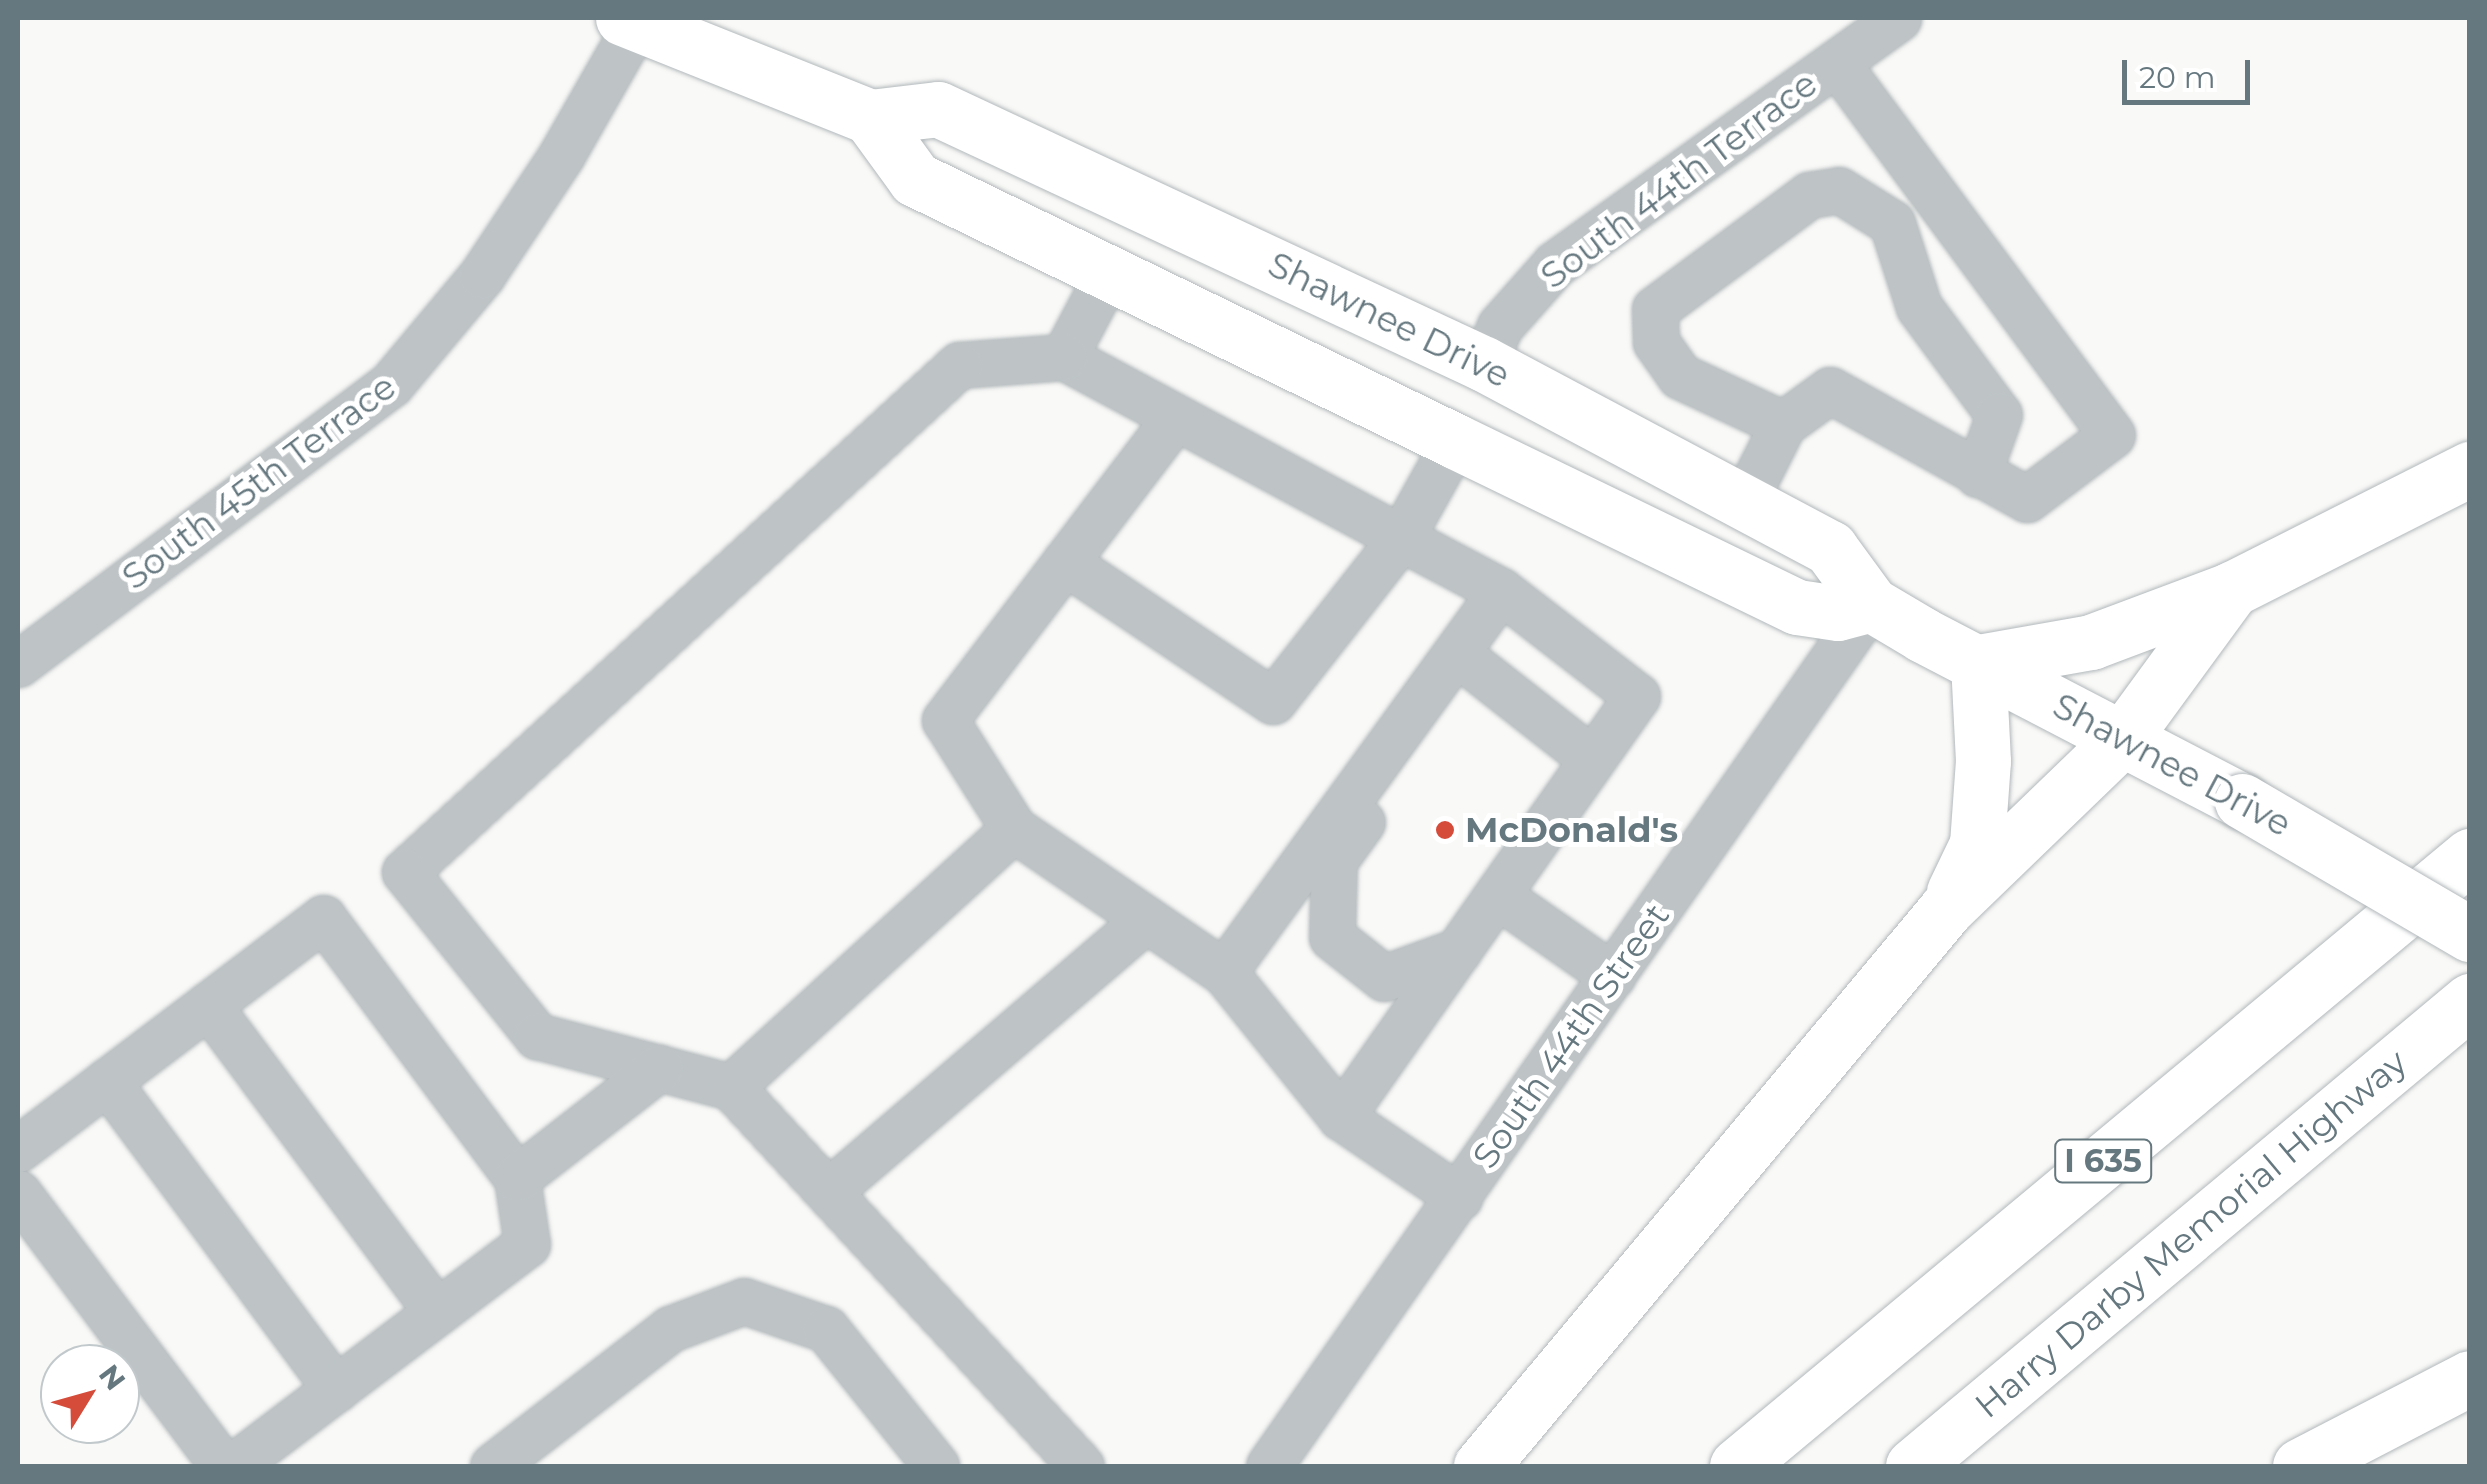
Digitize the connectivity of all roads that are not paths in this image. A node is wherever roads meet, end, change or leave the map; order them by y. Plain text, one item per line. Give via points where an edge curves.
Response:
1 (1898, 18) edge
2 (630, 20) edge
3 (1837, 63) junction
4 (870, 118) junction
5 (1141, 203) junction
6 (1109, 272) junction
7 (1064, 358) junction
8 (1484, 364) junction
9 (1175, 418) junction
10 (1783, 424) junction
11 (1455, 442) junction
12 (2470, 469) edge
13 (1978, 474) junction
14 (1744, 500) junction
15 (1401, 538) junction
16 (1064, 562) junction
17 (1500, 590) junction
18 (2232, 590) junction
19 (1871, 604) junction
20 (1466, 660) junction
21 (1978, 662) junction
22 (18, 664) edge
23 (2123, 738) junction
24 (1592, 759) junction
25 (1014, 829) junction
26 (2470, 856) edge
27 (1496, 895) junction
28 (1947, 908) junction
29 (1146, 919) junction
30 (2470, 934) edge
31 (1458, 951) junction
32 (1224, 972) junction
33 (1613, 976) junction
34 (2470, 1001) edge
35 (208, 1005) junction
36 (659, 1068) junction
37 (108, 1081) junction
38 (731, 1087) junction
39 (1341, 1117) junction
40 (18, 1149) edge
41 (517, 1178) junction
42 (828, 1192) junction
43 (18, 1194) edge
44 (1459, 1197) junction
45 (437, 1312) junction
46 (2470, 1378) edge
47 (336, 1389) junction
48 (223, 1466) edge
49 (233, 1466) edge
50 (493, 1466) edge
51 (936, 1466) edge
52 (1081, 1466) edge
53 (1269, 1466) edge
54 (1481, 1466) edge
55 (1737, 1466) edge
56 (1913, 1466) edge
57 (2300, 1466) edge

1 - 3 street, South 44th Terrace
2 - 4 main road, Shawnee Drive
2 - 22 street, South 45th Terrace via 561,156 482,275 391,384
3 - 8 street, South 44th Terrace via 1554,264 1500,326
3 - 13 street via 2112,435 2027,499
4 - 5 main road, Shawnee Drive via 938,110
4 - 6 main road via 915,178
5 - 6 main road
5 - 8 main road, Shawnee Drive
6 - 7 street
6 - 11 main road
7 - 9 street
7 - 36 street via 959,365 405,872 536,1036
8 - 11 main road
8 - 14 main road, Shawnee Drive
9 - 15 street
9 - 16 street
10 - 13 street via 1830,390
10 - 13 street via 1680,376 1656,342 1655,308 1809,195 1840,190 1892,223 1919,307 1998,415
10 - 14 street
11 - 15 street
11 - 19 main road via 1797,607 1838,613
12 - 18 main road
14 - 19 main road, Shawnee Drive via 1830,548
15 - 16 street via 1273,702
15 - 17 street
16 - 25 street via 945,720
17 - 20 street
17 - 24 street via 1637,696
18 - 21 main road via 2091,642
18 - 23 main road
19 - 21 main road, Shawnee Drive
19 - 33 street, South 44th Street
20 - 24 street
20 - 31 street via 1334,861 1332,938 1384,978
20 - 32 street
21 - 23 main road, Shawnee Drive
21 - 28 main road via 1983,761 1977,844
23 - 28 main road
23 - 30 main road, Shawnee Drive, bridge
24 - 27 street
25 - 29 street
25 - 38 street
26 - 55 main road, I 635
27 - 31 street
27 - 33 street
28 - 54 main road
29 - 32 street
29 - 42 street
31 - 39 street
32 - 39 street
33 - 44 street, South 44th Street
34 - 56 main road, Harry Darby Memorial Highway
35 - 37 street
35 - 41 street via 323,918
35 - 45 street
36 - 38 street
36 - 41 street
37 - 40 street
37 - 47 street
38 - 42 street
39 - 44 street
41 - 45 street via 527,1244
42 - 52 street
43 - 48 street
44 - 53 street, South 44th Street
45 - 47 street
46 - 57 main road
47 - 49 street
50 - 51 street via 670,1329 744,1301 826,1329

